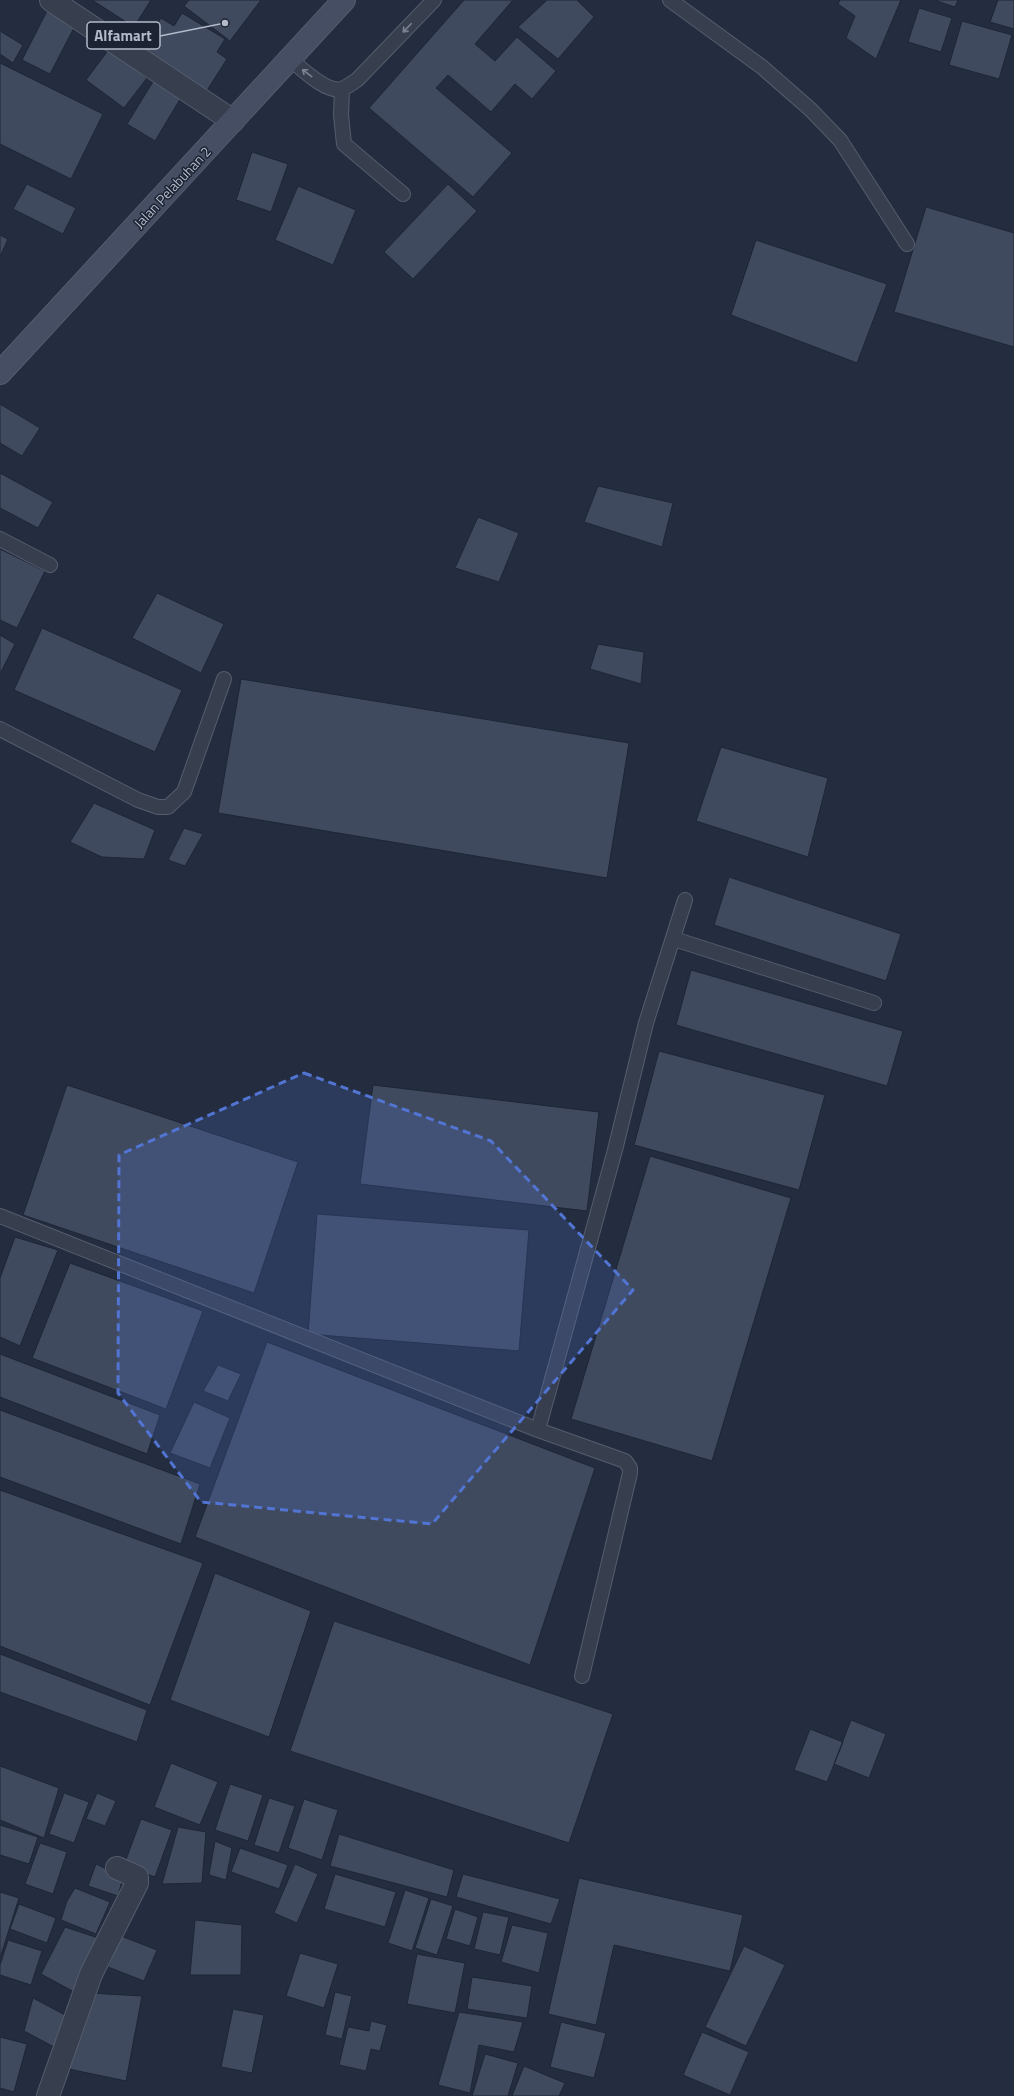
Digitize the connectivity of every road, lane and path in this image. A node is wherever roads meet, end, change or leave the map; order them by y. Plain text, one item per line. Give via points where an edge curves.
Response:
1 (51, 0) edge
2 (344, 0) edge
3 (434, 0) edge
4 (670, 0) edge
5 (290, 59) junction
6 (342, 89) junction
7 (233, 121) junction
8 (402, 194) dead end
9 (907, 244) dead end
10 (0, 373) edge
11 (0, 539) edge
12 (50, 565) dead end
13 (224, 679) dead end
14 (0, 729) edge
15 (685, 900) dead end
16 (674, 939) junction
17 (874, 1004) dead end
18 (0, 1216) edge
19 (538, 1430) junction
20 (582, 1676) dead end
21 (117, 1868) dead end
22 (48, 2096) edge

1 - 7 street
2 - 5 main road, Jalan Pelabuhan 2
3 -> 6 lane via 357,80
4 - 9 lane via 762,67 810,108 840,140
6 -> 5 lane via 333,90 326,86
5 - 7 main road, Jalan Pelabuhan 2
6 - 8 lane via 340,115 344,144
7 - 10 main road, Jalan Pelabuhan 2
11 - 12 lane
13 - 14 lane via 184,792 168,807 158,807 138,800
15 - 16 lane
16 - 17 lane
16 - 19 lane via 646,1023 615,1150
18 - 19 lane
19 - 20 lane via 625,1461 630,1468
21 - 22 street via 137,1877 137,1883 91,1974

